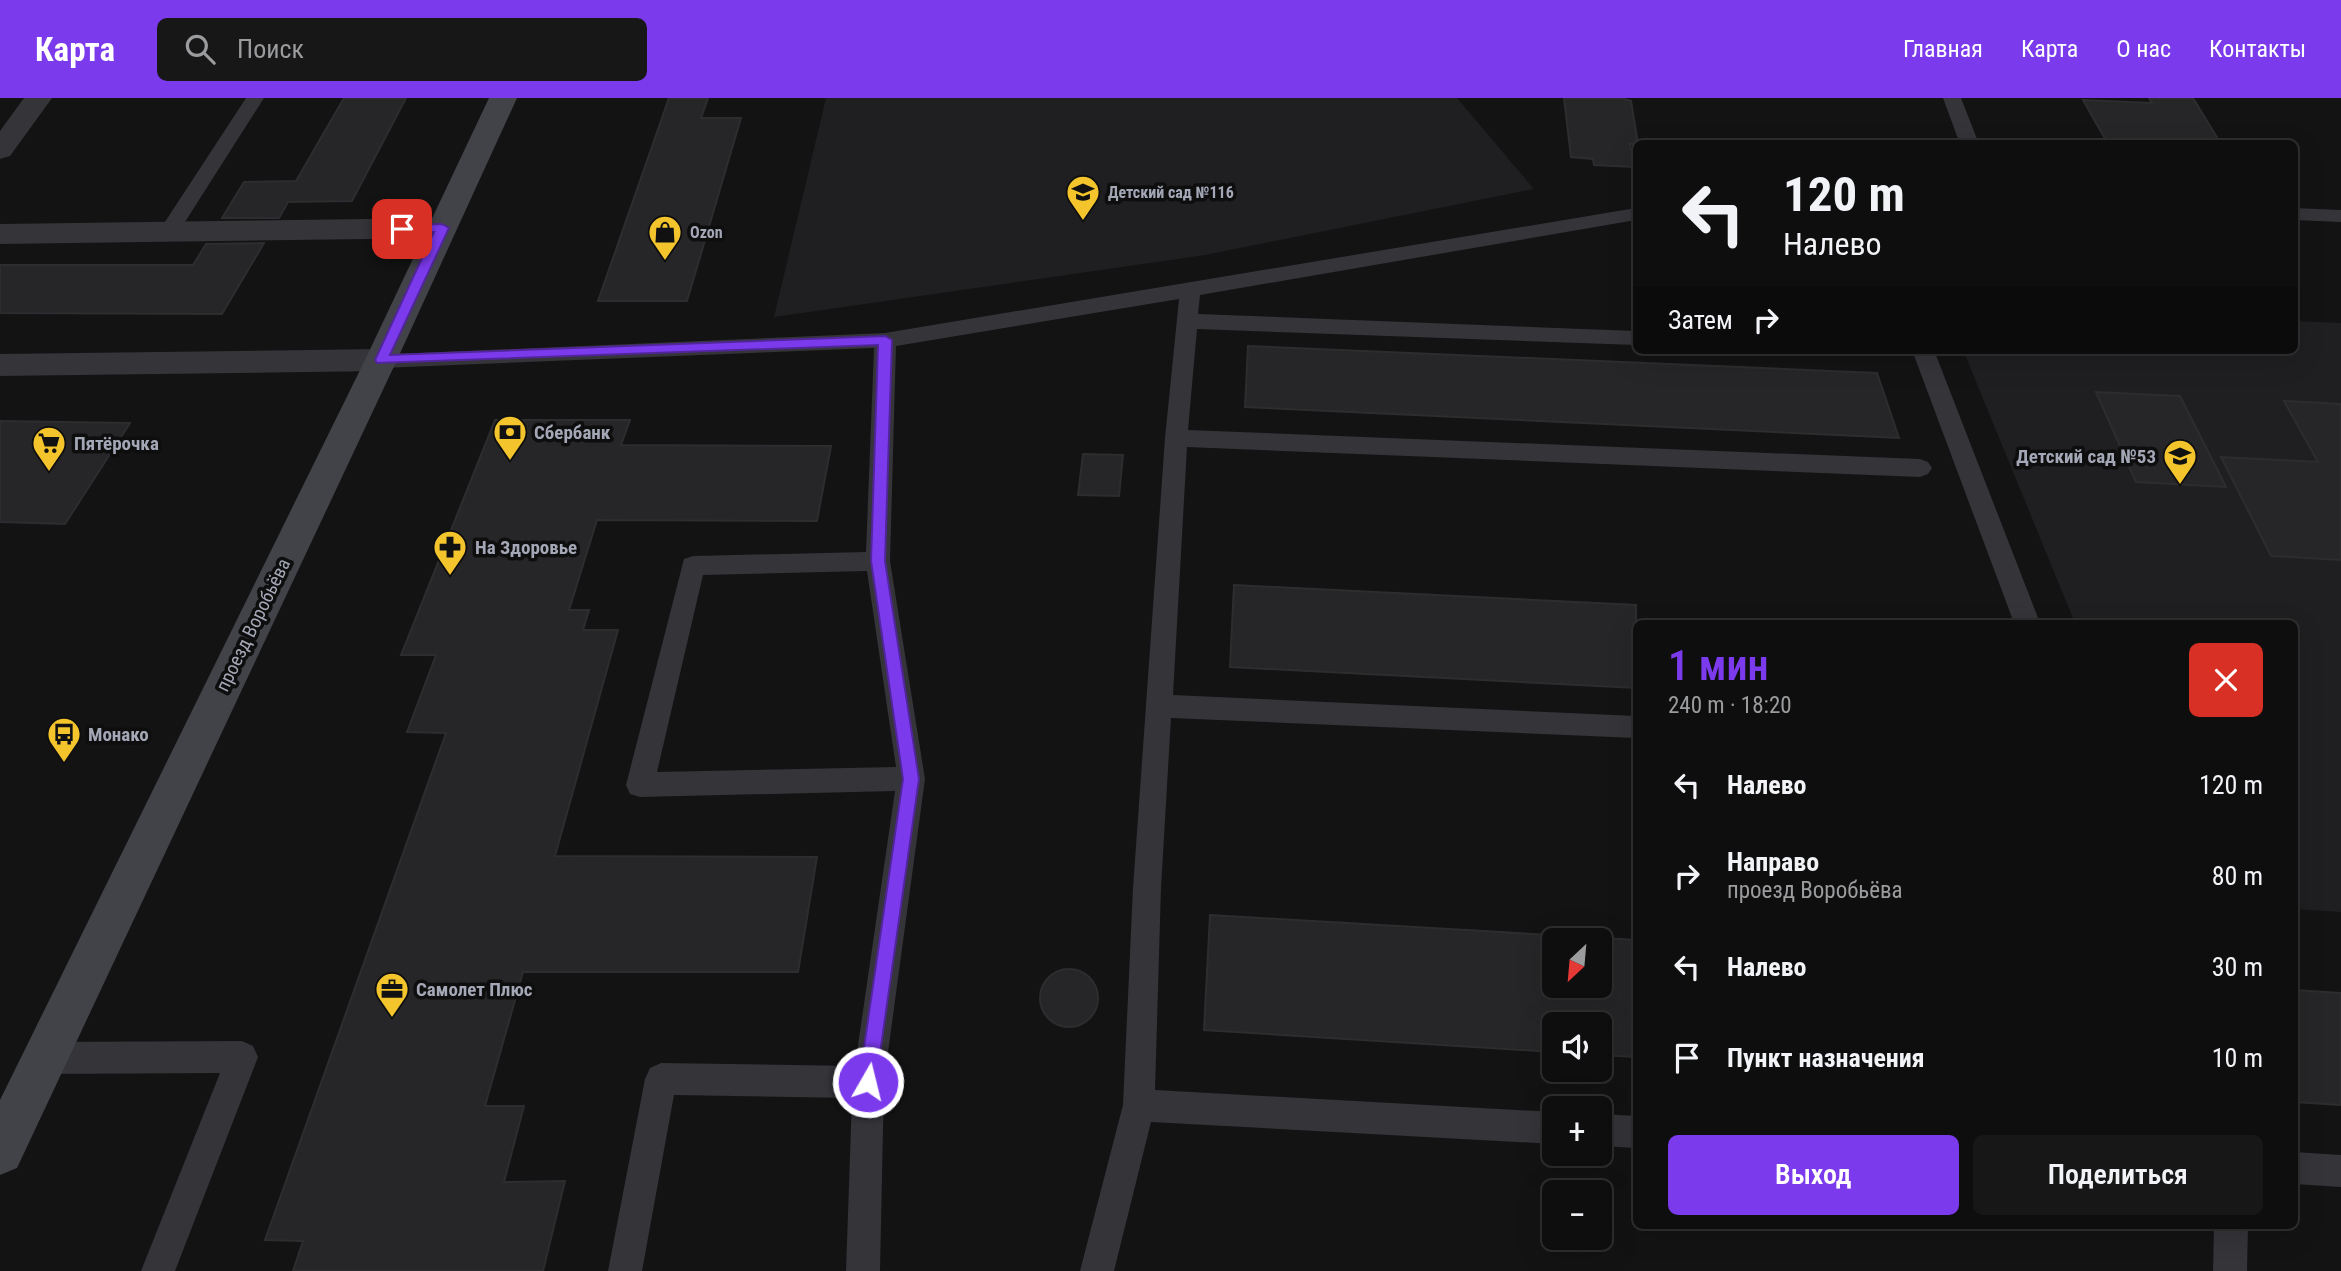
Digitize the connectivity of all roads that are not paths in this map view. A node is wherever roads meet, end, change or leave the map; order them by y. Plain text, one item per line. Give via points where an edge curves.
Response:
1 (38, 98) edge
2 (255, 98) edge
3 (503, 98) edge
4 (1952, 98) edge
5 (1968, 140) edge
6 (0, 149) edge
7 (2298, 214) edge
8 (1633, 215) edge
9 (2341, 216) edge
10 (442, 228) junction
11 (169, 231) junction
12 (0, 234) edge
13 (1190, 290) junction
14 (1187, 321) junction
15 (1633, 338) edge
16 (885, 340) junction
17 (1925, 354) edge
18 (381, 360) junction
19 (0, 365) edge
20 (1177, 438) junction
21 (1920, 468) dead end
22 (878, 561) junction
23 (2026, 620) edge
24 (1159, 705) junction
25 (1633, 727) edge
26 (911, 779) junction
27 (44, 1058) junction
28 (868, 1082) junction
29 (1139, 1105) junction
30 (1542, 1127) edge
31 (1612, 1131) edge
32 (1633, 1132) edge
33 (0, 1151) edge
34 (2298, 1168) edge
35 (2341, 1171) edge
36 (2231, 1229) edge
37 (158, 1271) edge
38 (625, 1271) edge
39 (863, 1271) edge
40 (1097, 1271) edge
41 (2230, 1271) edge

1 - 6 street
2 - 11 lane
3 - 10 main road, проезд Воробьёва
4 - 5 lane
7 - 9 lane
8 - 13 lane
10 - 11 street
10 - 18 main road, проезд Воробьёва
11 - 12 street
13 - 14 lane
13 - 16 lane
14 - 15 lane
14 - 20 lane
16 - 18 lane
16 - 22 lane
17 - 23 lane
18 - 19 street
18 - 27 main road, проезд Воробьёва
20 - 21 lane
20 - 24 lane
22 - 26 lane
22 - 26 lane via 693,566 640,786
24 - 25 lane
24 - 29 lane
26 - 28 lane
27 - 33 main road, проезд Воробьёва
27 - 37 lane via 242,1057
28 - 38 lane via 661,1079
28 - 39 lane
29 - 30 lane
29 - 40 lane
31 - 32 lane
34 - 35 lane
36 - 41 lane

